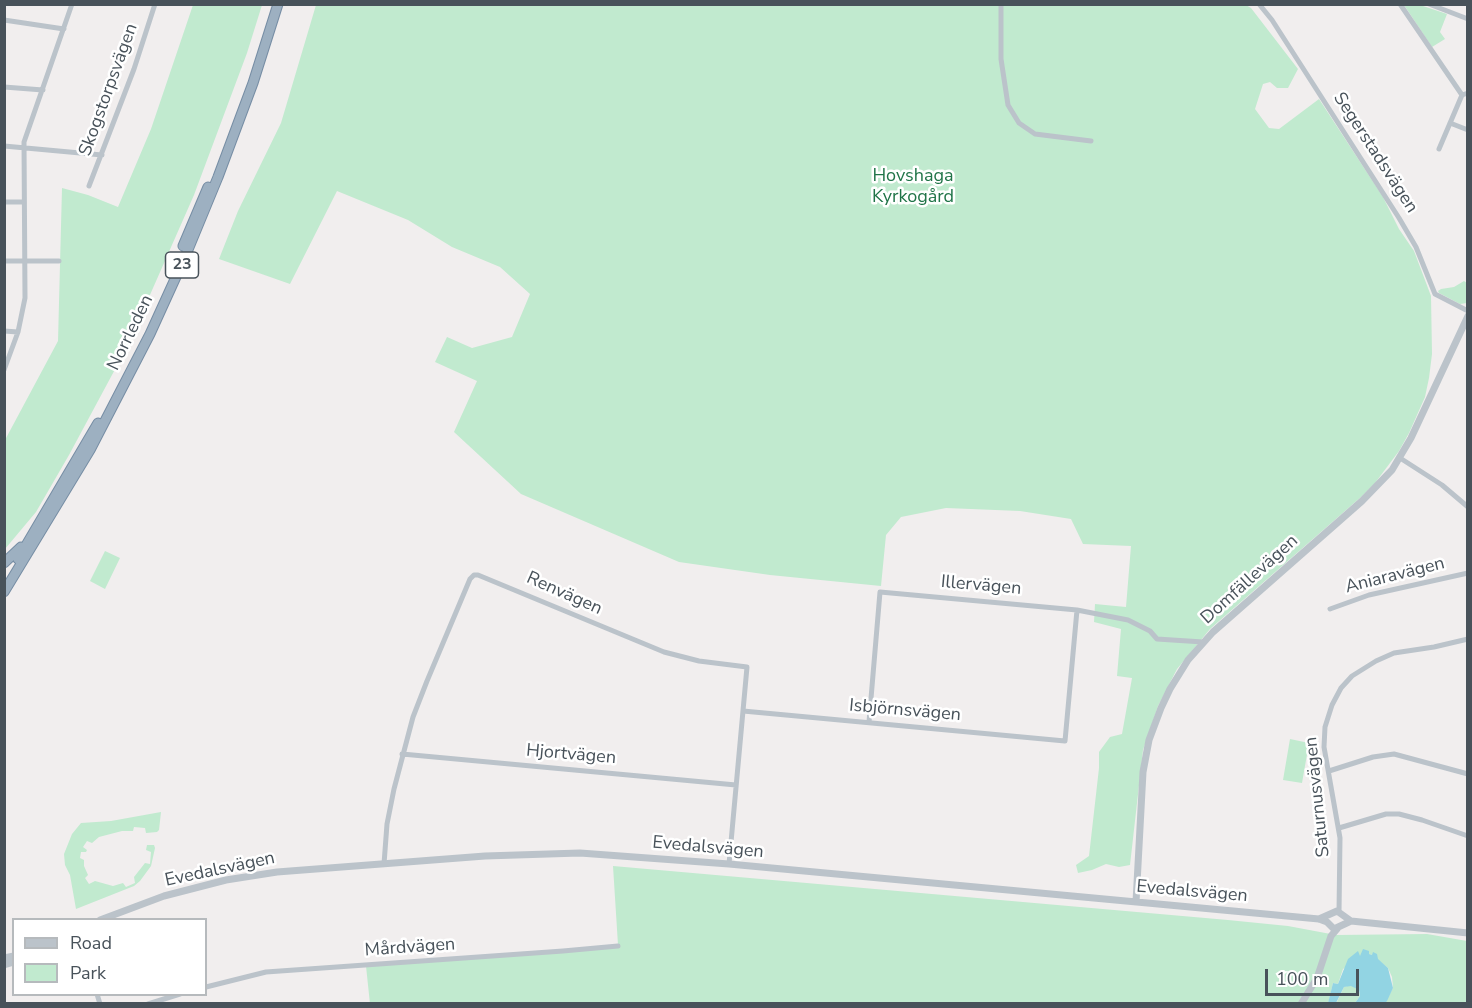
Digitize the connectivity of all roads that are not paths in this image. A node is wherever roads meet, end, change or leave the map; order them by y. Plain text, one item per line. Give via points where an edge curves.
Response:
1 (72, 4) edge
2 (155, 4) edge
3 (272, 4) edge
4 (278, 4) edge
5 (1001, 4) edge
6 (1259, 4) edge
7 (1400, 4) edge
8 (1429, 4) edge
9 (1467, 19) edge
10 (4, 20) edge
11 (64, 29) junction
12 (4, 87) edge
13 (43, 90) junction
14 (1464, 94) edge
15 (1450, 123) junction
16 (1467, 130) edge
17 (1091, 141) dead end
18 (4, 146) edge
19 (23, 147) junction
20 (1439, 149) dead end
21 (102, 155) junction
22 (89, 186) dead end
23 (4, 202) edge
24 (24, 202) junction
25 (4, 261) edge
26 (26, 261) junction
27 (59, 261) dead end
28 (1467, 310) edge
29 (1467, 316) edge
30 (4, 331) edge
31 (18, 332) junction
32 (4, 370) edge
33 (1400, 458) junction
34 (1467, 507) edge
35 (38, 526) junction
36 (4, 563) edge
37 (1467, 573) edge
38 (4, 581) edge
39 (4, 592) edge
40 (1330, 609) dead end
41 (1077, 610) junction
42 (1467, 639) edge
43 (1203, 642) junction
44 (743, 711) junction
45 (868, 722) junction
46 (402, 754) junction
47 (1329, 771) junction
48 (1467, 774) edge
49 (736, 785) junction
50 (1338, 828) junction
51 (1467, 836) edge
52 (384, 864) junction
53 (729, 864) junction
54 (1136, 902) junction
55 (1336, 913) junction
56 (105, 918) edge
57 (1318, 919) junction
58 (1351, 921) junction
59 (1334, 926) junction
60 (1467, 933) edge
61 (618, 946) dead end
62 (207, 987) edge
63 (174, 996) edge
64 (148, 1004) edge
65 (1301, 1004) edge

1 - 11 street
2 - 21 street, Skogstorpsvägen
3 - 35 highway, Norrleden / 23 via 231,128 180,254 113,394
4 - 39 highway, Norrleden / 23 via 218,177 150,334 90,450
5 - 17 street via 1000,59 1008,105 1019,123 1035,134
6 - 28 street, Segerstadsvägen via 1400,218 1435,294
7 - 14 street
8 - 9 street
10 - 11 street
11 - 13 street
12 - 13 street
13 - 19 street
14 - 15 street
15 - 16 street
15 - 20 street
18 - 19 street
19 - 21 street
19 - 24 street
21 - 22 street, Skogstorpsvägen
23 - 24 street
24 - 26 street
25 - 26 street
26 - 27 street
26 - 31 street via 25,298
29 - 33 street, Domfällevägen
30 - 31 street
31 - 32 street
33 - 34 street
33 - 43 street, Domfällevägen via 1362,501
35 - 36 highway, 23
35 - 38 highway, Norrleden
37 - 40 street, Aniaravägen via 1369,595
41 - 43 street via 1128,620 1157,639
41 - 45 street, Illervägen via 880,592
41 - 45 street, Isbjörnsvägen via 1065,741
42 - 47 street, Saturnusvägen via 1394,653 1352,676 1341,688 1328,716 1324,740
43 - 54 street, Domfällevägen via 1170,689 1149,740 1143,772
44 - 45 street, Isbjörnsvägen
44 - 46 street, Renvägen via 747,667 664,652 478,574 470,579 431,670
44 - 49 street, Renvägen
46 - 49 street, Hjortvägen
46 - 52 street, Renvägen via 387,824
47 - 48 street via 1394,754
47 - 50 street, Saturnusvägen
49 - 53 street, Renvägen
50 - 51 street via 1386,814 1400,814
50 - 55 street, Saturnusvägen via 1341,861
52 - 53 street, Evedalsvägen via 580,853
52 - 56 street, Evedalsvägen via 226,880 164,896
53 - 54 street, Evedalsvägen
54 - 57 street, Evedalsvägen
55 - 57 street
55 - 58 street
55 - 59 street
55 - 59 street via 1344,921
57 - 59 street, Evedalsvägen
58 - 59 street
58 - 60 street
59 - 65 street via 1321,971
61 - 62 street, Mårdvägen via 266,972
63 - 64 street

